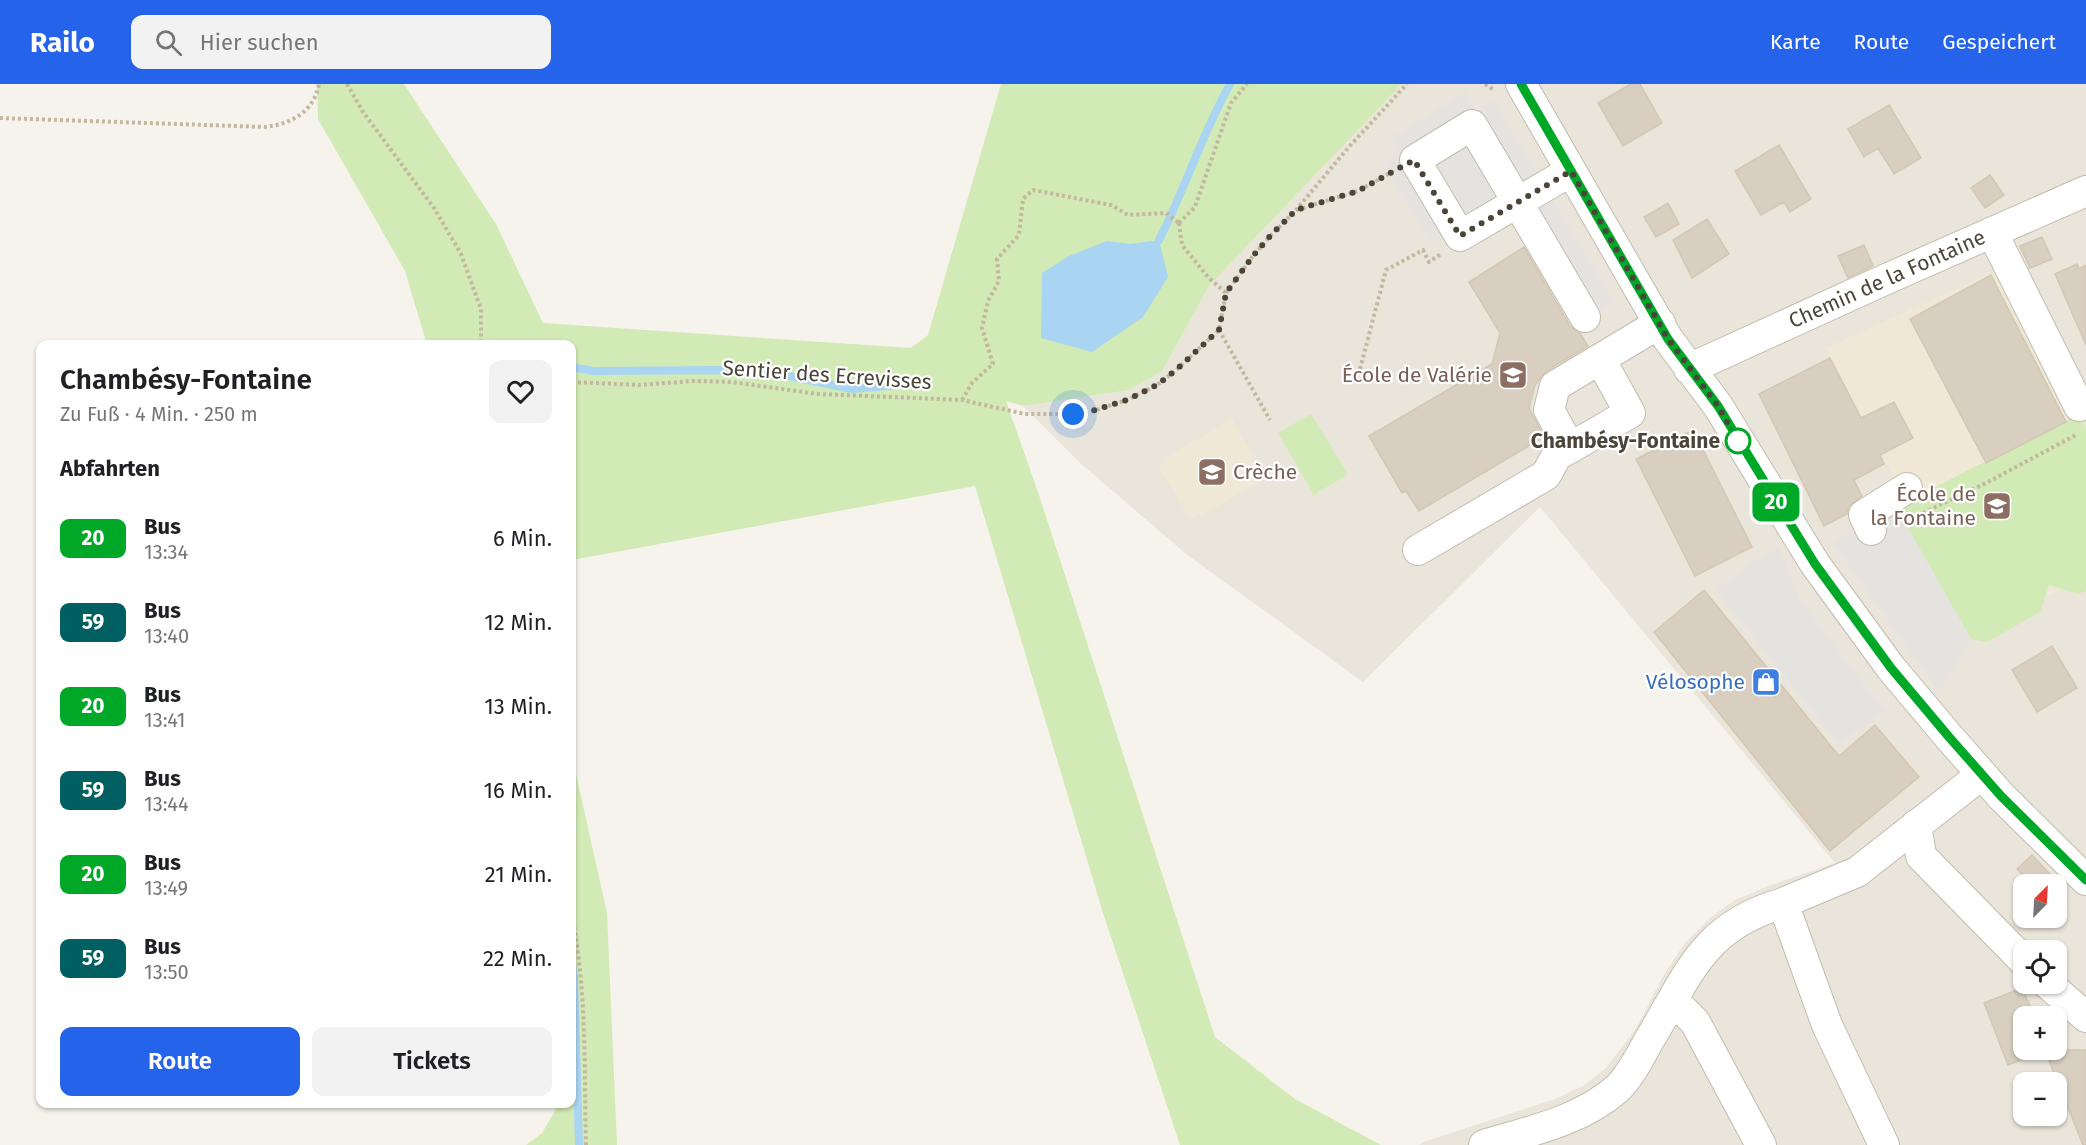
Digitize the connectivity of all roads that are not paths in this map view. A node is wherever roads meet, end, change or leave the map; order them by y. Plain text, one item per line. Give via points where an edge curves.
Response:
1 (1521, 84) edge
2 (1571, 171) junction
3 (2086, 191) edge
4 (1517, 202) junction
5 (1992, 232) junction
6 (1585, 317) dead end
7 (1660, 323) junction
8 (1600, 359) junction
9 (1689, 369) junction
10 (2082, 418) edge
11 (1570, 447) junction
12 (1901, 493) road end
13 (1871, 530) dead end
14 (1418, 550) dead end
15 (1981, 775) junction
16 (1916, 825) junction
17 (2086, 880) edge
18 (1783, 903) junction
19 (2013, 950) edge
20 (2060, 994) edge
21 (1673, 1000) junction
22 (2086, 1017) edge
23 (1484, 1145) edge
24 (1761, 1145) edge
25 (1884, 1145) edge

1 - 2 street
2 - 4 street
2 - 7 street
3 - 5 street, Chemin de la Fontaine
4 - 4 street via 1472,125 1414,160 1460,236
4 - 6 street
5 - 9 street, Chemin de la Fontaine
5 - 10 street
7 - 8 street
7 - 9 street
8 - 11 street via 1555,386 1549,410
8 - 11 street via 1630,413
9 - 15 street via 1718,406 1822,573 1891,668
11 - 14 street via 1557,455 1546,475
12 - 13 street via 1864,514
15 - 16 street
15 - 17 street
16 - 18 street via 1857,872
16 - 19 street via 1921,856
18 - 21 street via 1747,916 1721,932 1695,961
18 - 25 street via 1827,1025
20 - 22 street
21 - 23 street via 1619,1087 1589,1109 1562,1121
21 - 24 street via 1695,1022

